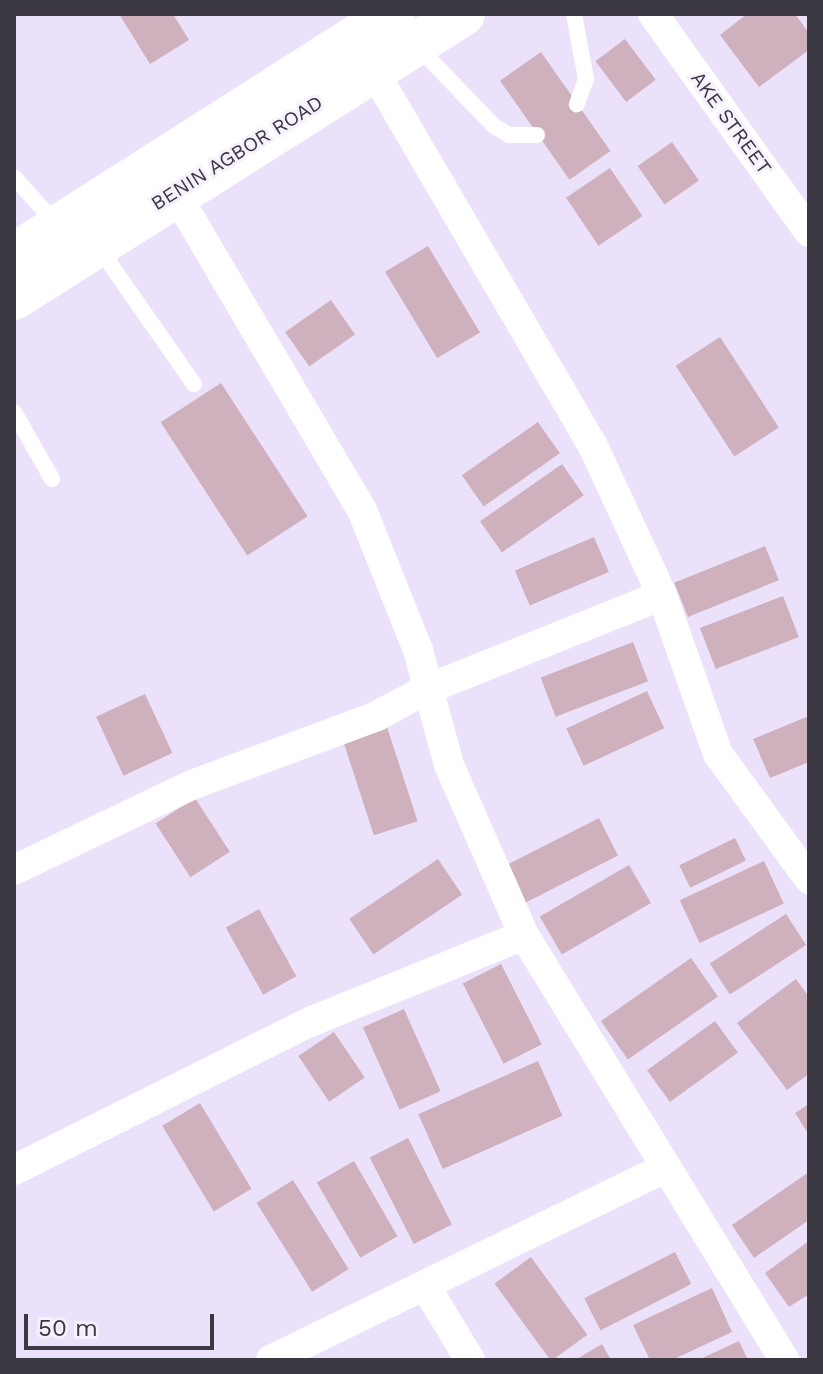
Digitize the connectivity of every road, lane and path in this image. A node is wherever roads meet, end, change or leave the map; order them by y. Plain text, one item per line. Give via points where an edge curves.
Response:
1 (463, 14) edge
2 (574, 14) edge
3 (653, 14) edge
4 (404, 29) edge
5 (372, 68) junction
6 (577, 104) dead end
7 (537, 135) dead end
8 (14, 177) edge
9 (174, 191) junction
10 (809, 232) edge
11 (77, 235) junction
12 (14, 255) edge
13 (14, 298) edge
14 (194, 384) dead end
15 (14, 412) edge
16 (52, 479) dead end
17 (662, 595) junction
18 (425, 690) junction
19 (14, 870) edge
20 (809, 879) edge
21 (524, 935) junction
22 (664, 1168) junction
23 (14, 1170) edge
24 (426, 1287) junction
25 (271, 1360) edge
26 (470, 1360) edge
27 (784, 1360) edge

1 - 4 highway, BENIN AGBOR ROAD
2 - 6 lane via 586,79
3 - 10 street, AKE STREET
4 - 5 highway, BENIN AGBOR ROAD
4 - 7 lane via 494,126 509,135
4 - 11 highway, BENIN AGBOR ROAD
5 - 9 highway, BENIN AGBOR ROAD
5 - 17 street via 592,444
8 - 11 lane
9 - 11 highway, BENIN AGBOR ROAD
9 - 18 street via 362,510 418,650
11 - 12 highway, BENIN AGBOR ROAD
11 - 13 highway, BENIN AGBOR ROAD
11 - 14 lane
15 - 16 lane
17 - 18 street
17 - 20 street via 718,754
18 - 19 street via 377,716 189,786
18 - 21 street via 449,765
21 - 22 street
21 - 23 street via 310,1022
22 - 24 street
22 - 27 street
24 - 25 street
24 - 26 street

